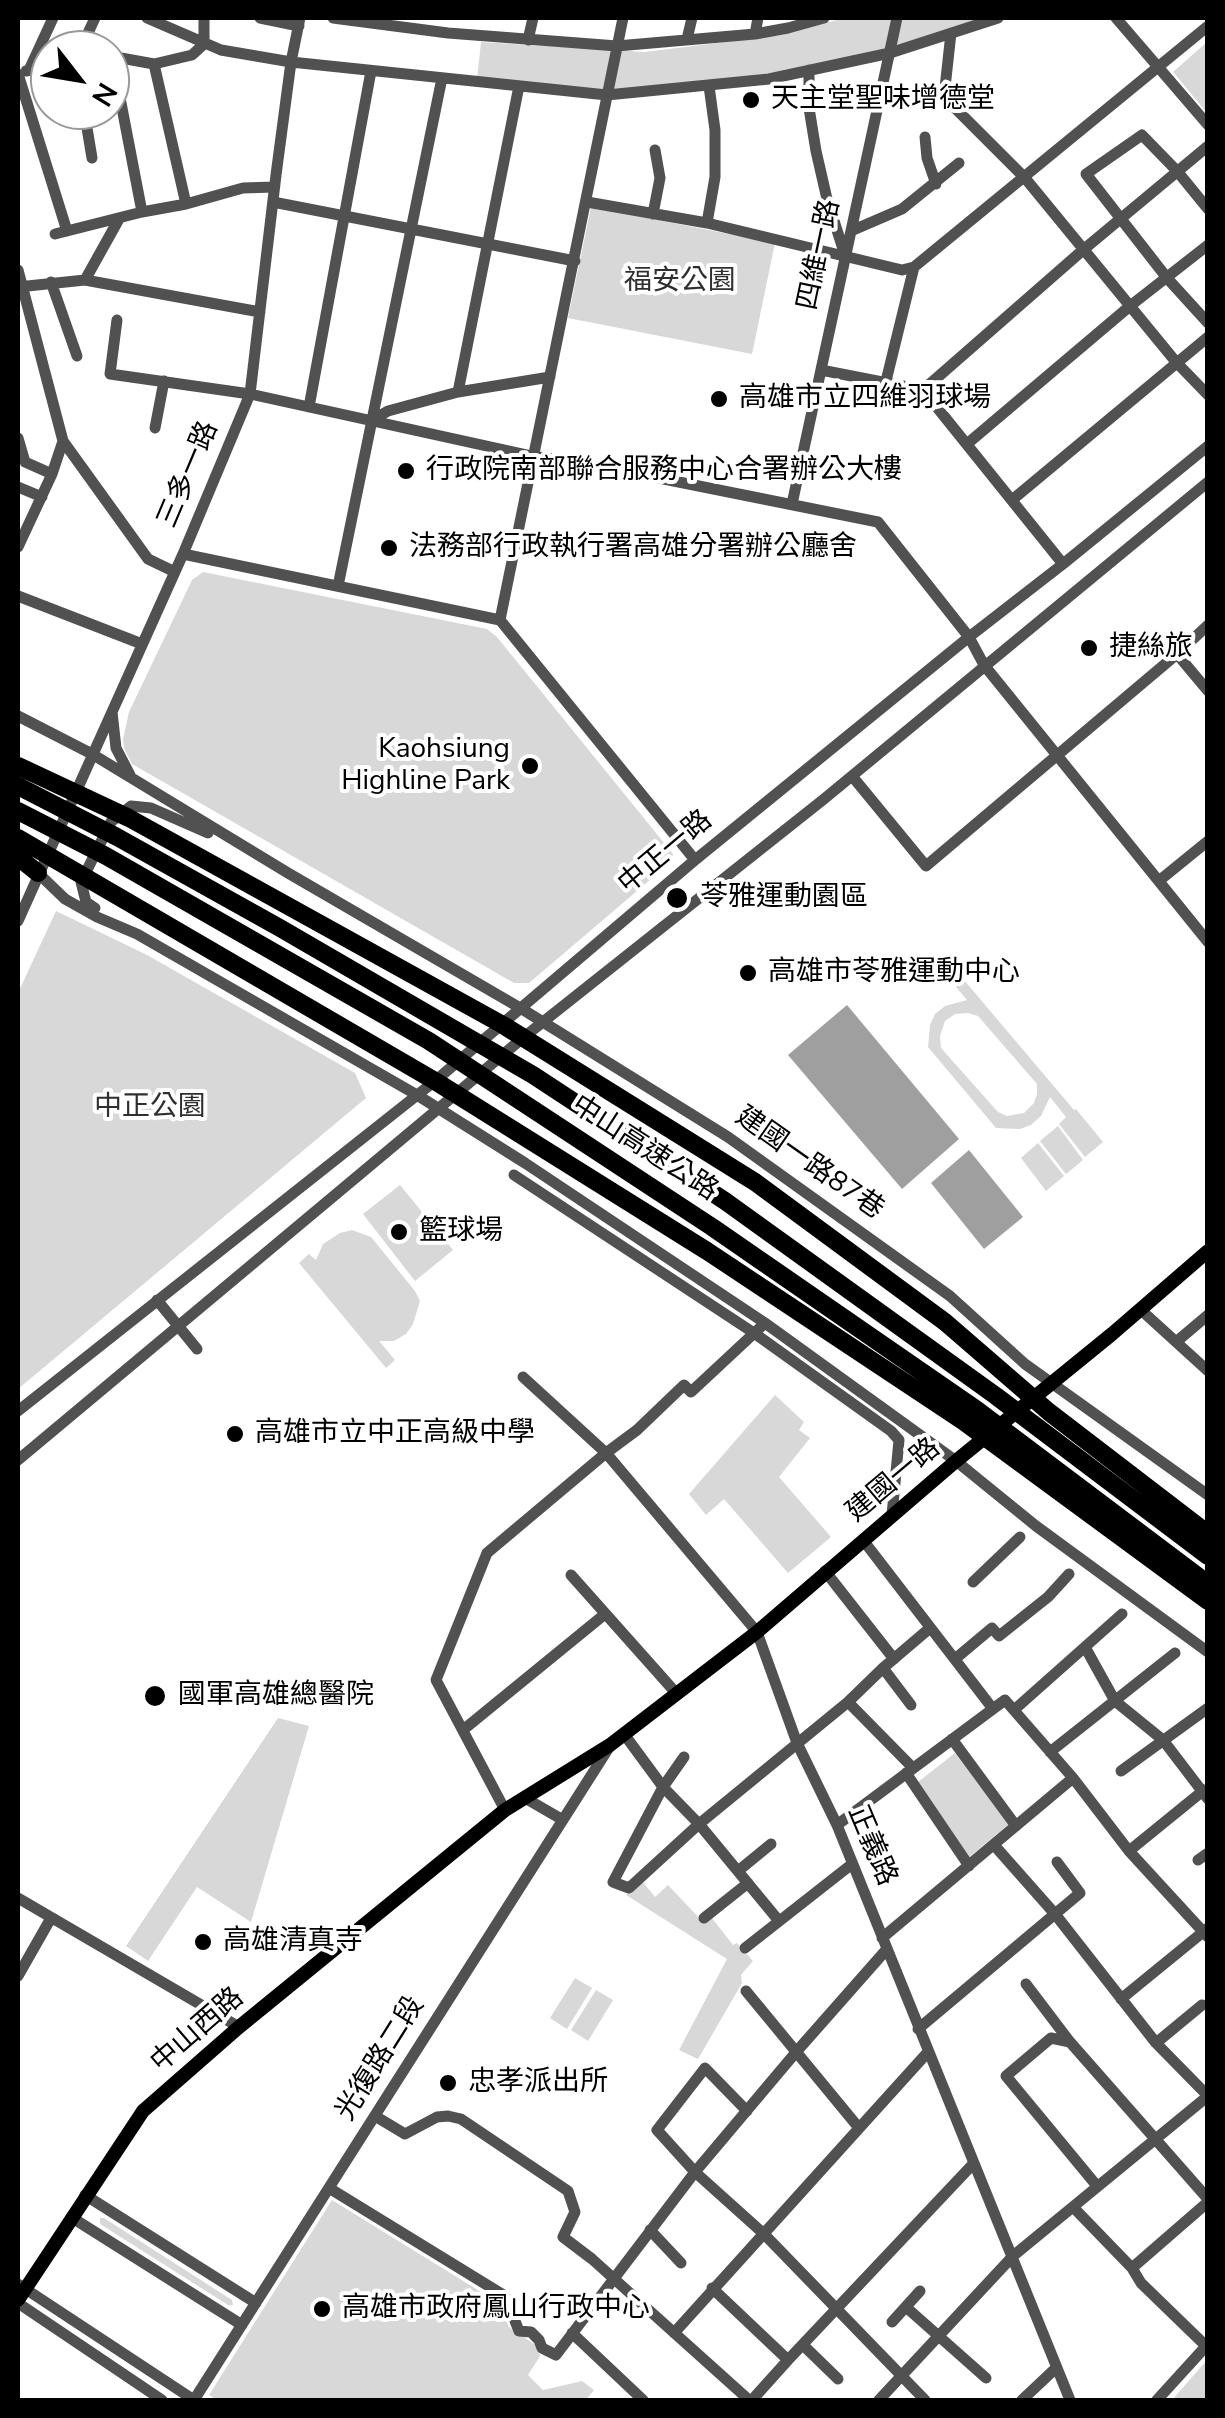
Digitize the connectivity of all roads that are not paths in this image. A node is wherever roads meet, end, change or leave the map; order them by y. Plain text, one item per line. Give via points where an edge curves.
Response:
1 (53, 18) edge
2 (149, 18) edge
3 (204, 18) edge
4 (260, 18) edge
5 (332, 18) edge
6 (452, 18) edge
7 (533, 18) edge
8 (623, 18) edge
9 (692, 18) edge
10 (758, 18) edge
11 (824, 18) edge
12 (897, 18) edge
13 (998, 18) edge
14 (1116, 18) edge
15 (365, 20) edge
16 (299, 22) edge
17 (406, 23) edge
18 (1208, 26) edge
19 (951, 32) junction
20 (448, 33) junction
21 (755, 34) junction
22 (528, 40) junction
23 (687, 40) junction
24 (204, 44) junction
25 (617, 46) junction
26 (890, 53) junction
27 (130, 60) edge
28 (291, 62) junction
29 (154, 64) junction
30 (1158, 65) junction
31 (371, 70) junction
32 (809, 70) junction
33 (21, 73) edge
34 (442, 78) junction
35 (519, 86) junction
36 (709, 86) junction
37 (608, 96) junction
38 (1208, 125) edge
39 (87, 130) edge
40 (126, 130) edge
41 (925, 137) dead end
42 (1208, 146) edge
43 (655, 150) dead end
44 (92, 158) dead end
45 (960, 163) dead end
46 (1177, 171) junction
47 (1025, 178) junction
48 (936, 184) junction
49 (274, 187) junction
50 (273, 202) junction
51 (586, 202) junction
52 (186, 204) junction
53 (1208, 209) edge
54 (142, 212) junction
55 (652, 214) junction
56 (344, 216) junction
57 (119, 219) junction
58 (1121, 220) junction
59 (707, 223) junction
60 (412, 230) junction
61 (850, 230) junction
62 (1208, 245) edge
63 (488, 246) junction
64 (1083, 250) junction
65 (846, 258) junction
66 (574, 260) junction
67 (914, 267) junction
68 (18, 270) edge
69 (1166, 278) junction
70 (85, 280) junction
71 (51, 282) junction
72 (19, 287) edge
73 (1130, 306) junction
74 (260, 312) junction
75 (118, 320) dead end
76 (1208, 323) edge
77 (1208, 336) edge
78 (77, 356) dead end
79 (1176, 362) junction
80 (822, 370) junction
81 (550, 377) junction
82 (164, 381) junction
83 (886, 381) junction
84 (923, 390) junction
85 (458, 392) junction
86 (250, 394) junction
87 (1208, 395) edge
88 (309, 407) junction
89 (372, 420) junction
90 (155, 428) dead end
91 (18, 438) edge
92 (63, 441) junction
93 (967, 444) junction
94 (1208, 446) edge
95 (532, 456) junction
96 (52, 474) junction
97 (1208, 482) edge
98 (18, 487) edge
99 (42, 497) junction
100 (1012, 500) junction
101 (792, 504) junction
102 (18, 546) edge
103 (183, 554) junction
104 (1064, 564) junction
105 (175, 572) junction
106 (338, 586) junction
107 (18, 596) edge
108 (500, 620) junction
109 (1208, 625) edge
110 (970, 638) junction
111 (142, 644) junction
112 (1177, 654) junction
113 (984, 666) junction
114 (1208, 690) edge
115 (112, 709) junction
116 (18, 716) edge
117 (92, 754) junction
118 (1056, 754) junction
119 (18, 766) edge
120 (852, 776) junction
121 (132, 778) junction
122 (18, 786) edge
123 (53, 794) junction
124 (18, 811) edge
125 (1208, 841) edge
126 (21, 847) edge
127 (695, 860) junction
128 (38, 873) junction
129 (288, 873) junction
130 (1160, 880) junction
131 (18, 921) edge
132 (137, 934) junction
133 (1208, 942) edge
134 (522, 1009) junction
135 (542, 1022) junction
136 (503, 1025) junction
137 (524, 1037) junction
138 (435, 1081) junction
139 (456, 1094) junction
140 (416, 1095) junction
141 (438, 1109) junction
142 (514, 1175) dead end
143 (1208, 1251) edge
144 (157, 1300) junction
145 (1141, 1310) junction
146 (1208, 1315) edge
147 (764, 1323) junction
148 (178, 1326) junction
149 (754, 1333) junction
150 (1176, 1342) junction
151 (197, 1350) dead end
152 (1208, 1371) edge
153 (523, 1378) dead end
154 (1051, 1384) junction
155 (18, 1410) edge
156 (970, 1416) junction
157 (1042, 1419) junction
158 (1014, 1448) junction
159 (606, 1453) junction
160 (18, 1460) edge
161 (956, 1460) junction
162 (1208, 1495) edge
163 (892, 1515) junction
164 (1208, 1534) edge
165 (1020, 1537) dead end
166 (863, 1540) junction
167 (1208, 1556) edge
168 (825, 1571) junction
169 (571, 1574) dead end
170 (1069, 1574) dead end
171 (973, 1582) dead end
172 (1208, 1584) edge
173 (1208, 1601) edge
174 (605, 1614) junction
175 (1122, 1614) dead end
176 (930, 1628) junction
177 (757, 1632) junction
178 (1085, 1648) junction
179 (1208, 1652) edge
180 (1174, 1654) dead end
181 (894, 1659) junction
182 (954, 1659) junction
183 (883, 1668) junction
184 (676, 1694) junction
185 (1116, 1701) junction
186 (848, 1702) junction
187 (912, 1706) dead end
188 (1208, 1708) edge
189 (993, 1709) junction
190 (1014, 1710) junction
191 (463, 1730) junction
192 (624, 1734) junction
193 (952, 1740) junction
194 (1163, 1740) junction
195 (797, 1743) junction
196 (610, 1745) junction
197 (1050, 1752) junction
198 (684, 1757) dead end
199 (1120, 1770) dead end
200 (909, 1771) junction
201 (1073, 1778) junction
202 (662, 1787) junction
203 (1206, 1793) edge
204 (524, 1798) junction
205 (505, 1810) junction
206 (562, 1820) junction
207 (699, 1824) junction
208 (837, 1825) junction
209 (1016, 1826) junction
210 (771, 1844) dead end
211 (994, 1844) junction
212 (1130, 1850) junction
213 (1056, 1862) dead end
214 (852, 1864) junction
215 (968, 1866) junction
216 (738, 1871) junction
217 (748, 1884) junction
218 (18, 1898) edge
219 (1055, 1914) junction
220 (51, 1918) junction
221 (704, 1918) dead end
222 (779, 1921) junction
223 (1206, 1932) edge
224 (884, 1944) junction
225 (745, 1948) dead end
226 (18, 1976) edge
227 (1026, 1984) dead end
228 (746, 1991) dead end
229 (1121, 1998) junction
230 (1202, 2005) dead end
231 (239, 2027) junction
232 (918, 2029) junction
233 (1070, 2042) junction
234 (1156, 2042) junction
235 (797, 2051) junction
236 (928, 2052) junction
237 (1208, 2096) edge
238 (747, 2111) junction
239 (375, 2116) junction
240 (859, 2128) junction
241 (1156, 2138) junction
242 (974, 2162) junction
243 (696, 2172) junction
244 (1097, 2186) junction
245 (329, 2188) junction
246 (86, 2195) junction
247 (1208, 2200) edge
248 (1073, 2206) junction
249 (71, 2217) junction
250 (650, 2230) junction
251 (764, 2234) junction
252 (1013, 2256) junction
253 (681, 2263) dead end
254 (1132, 2268) junction
255 (613, 2278) junction
256 (712, 2288) junction
257 (920, 2291) dead end
258 (19, 2294) edge
259 (256, 2303) junction
260 (906, 2308) junction
261 (836, 2309) junction
262 (892, 2322) dead end
263 (242, 2324) junction
264 (674, 2333) junction
265 (572, 2334) junction
266 (938, 2336) junction
267 (803, 2345) junction
268 (1207, 2345) edge
269 (788, 2360) junction
270 (1056, 2368) junction
271 (902, 2376) junction
272 (986, 2378) dead end
273 (838, 2379) dead end
274 (162, 2400) edge
275 (194, 2400) edge
276 (643, 2400) edge
277 (750, 2400) edge
278 (880, 2400) edge
279 (925, 2400) edge
280 (1022, 2400) edge
281 (1070, 2400) edge
282 (1157, 2400) edge

1 - 33 street
2 - 24 street
3 - 24 street
4 - 16 street
5 - 15 street
6 - 20 street
7 - 22 street
8 - 25 street
9 - 23 street
10 - 21 street
11 - 21 street
12 - 26 street, 四維一路
13 - 19 street
14 - 30 street
15 - 17 street
16 - 28 street, 三多一路
17 - 20 street
18 - 30 street
19 - 26 street
19 - 47 street via 944,97
20 - 22 street
21 - 23 street
22 - 25 street
23 - 25 street
24 - 28 street
24 - 29 street via 192,56
25 - 37 street
26 - 32 street
26 - 61 street, 四維一路
27 - 29 street
28 - 31 street
28 - 49 street, 三多一路
29 - 52 street
30 - 38 street
30 - 47 street
31 - 34 street
31 - 56 street
32 - 36 street
32 - 65 street via 816,151
33 - 57 street via 61,232
34 - 35 street
34 - 60 street
35 - 37 street
35 - 63 street
36 - 37 street
36 - 59 street via 716,178
37 - 51 street
39 - 44 street
40 - 54 street
41 - 48 street
42 - 46 street
43 - 55 street via 660,178
45 - 48 street
46 - 53 street
46 - 58 street
46 - 58 street via 1142,135 1086,174
47 - 64 street
47 - 67 street
48 - 61 street via 902,209
49 - 50 street, 三多一路
49 - 52 street
50 - 56 street
50 - 74 street, 三多一路
51 - 55 street
51 - 66 street
52 - 54 street
54 - 57 street
55 - 59 street
56 - 60 street
56 - 88 street
57 - 70 street
58 - 64 street
58 - 69 street
59 - 65 street
60 - 63 street
60 - 89 street
61 - 65 street, 四維一路
62 - 69 street
63 - 66 street
63 - 85 street
64 - 73 street
64 - 84 street
65 - 67 street
65 - 80 street, 四維一路
66 - 81 street
67 - 83 street
68 - 72 street
69 - 73 street
69 - 76 street
70 - 71 street
70 - 74 street
71 - 72 street
71 - 78 street
72 - 92 street
73 - 79 street
73 - 93 street
74 - 86 street, 三多一路
75 - 82 street via 110,374
77 - 79 street
79 - 87 street
79 - 100 street
80 - 83 street
80 - 101 street, 四維一路
81 - 85 street
81 - 95 street
82 - 86 street
82 - 90 street
83 - 84 street
84 - 93 street
85 - 89 street
86 - 88 street
86 - 103 street, 三多一路
88 - 89 street
89 - 95 street
89 - 106 street
91 - 96 street via 25,462
92 - 96 street
92 - 105 street via 148,559
93 - 100 street
94 - 104 street, 中正一路
95 - 101 street
95 - 108 street
96 - 99 street
97 - 113 street, 中正一路
98 - 99 street
99 - 102 street
100 - 104 street
101 - 110 street via 878,522
103 - 105 street, 三多一路
103 - 106 street
104 - 110 street, 中正一路
105 - 111 street, 三多一路
106 - 108 street
107 - 111 street
108 - 127 street
109 - 112 street
110 - 113 street
110 - 127 street, 中正一路
111 - 115 street, 三多一路
112 - 114 street
112 - 118 street
113 - 118 street
113 - 120 street, 中正一路
115 - 117 street, 三多一路
115 - 121 street via 116,748
116 - 117 street
117 - 121 street
117 - 128 street, 三多一路
118 - 120 street via 926,866
118 - 130 street
119 - 123 highway
120 - 135 street, 中正一路
121 - 129 street
122 - 123 highway, 中山高速公路
123 - 136 highway via 129,818
123 - 157 highway, 中山高速公路 via 533,1076 725,1201 996,1396
124 - 156 highway, 中山高速公路 via 429,1041 712,1227
125 - 130 street
126 - 128 highway
126 - 138 highway via 93,881
127 - 134 street, 中正一路
128 - 131 street, 三多一路
128 - 132 street via 64,899
129 - 132 street via 200,828 131,806 111,822 81,882 86,902
129 - 134 street, 建國一路87巷
130 - 133 street
132 - 140 street
134 - 135 street, 建國一路87巷
134 - 136 street, 中正一路
135 - 137 street, 中正一路
135 - 154 street, 建國一路87巷 via 728,1137 950,1296
136 - 137 highway
136 - 138 street, 中正一路
137 - 139 street, 中正一路
137 - 157 highway via 755,1182 945,1322 1010,1378
138 - 139 highway
138 - 140 street, 中正一路
139 - 141 street, 中正一路
139 - 156 highway
140 - 141 street
140 - 144 street, 中正一路
141 - 147 street
141 - 148 street, 中正一路
142 - 149 street
143 - 145 main road, 建國一路
144 - 148 street
144 - 155 street, 中正一路
145 - 150 street
145 - 154 main road, 建國一路
146 - 150 street
147 - 149 street
147 - 161 street
148 - 151 street
148 - 160 street, 中正一路
149 - 159 street via 691,1392 684,1385
149 - 163 street via 899,1440
150 - 152 street
153 - 159 street, 正義路
154 - 161 main road, 建國一路
154 - 162 street, 建國一路87巷
156 - 158 highway, 中山高速公路
157 - 164 highway
157 - 167 highway, 中山高速公路
158 - 172 highway, 中山高速公路
158 - 173 highway
159 - 177 street, 正義路
159 - 191 street via 488,1553 436,1680
161 - 163 main road, 建國一路
161 - 179 street
163 - 166 main road, 建國一路
165 - 171 street
166 - 168 main road, 建國一路
166 - 176 street
168 - 177 main road, 建國一路
168 - 181 street
169 - 174 street
170 - 182 street via 999,1636 992,1628
174 - 184 street
174 - 191 street
175 - 178 street
176 - 181 street
176 - 182 street
177 - 184 main road, 建國一路
177 - 195 street, 正義路
178 - 185 street
178 - 190 street
180 - 185 street
181 - 183 street
182 - 189 street
183 - 186 street
183 - 187 street
184 - 192 main road, 建國一路
185 - 194 street
185 - 197 street
186 - 195 street
186 - 200 street
188 - 194 street
189 - 190 street via 1005,1700
189 - 193 street
190 - 197 street
191 - 205 street
192 - 196 main road, 建國一路
192 - 202 street
193 - 200 street
193 - 209 street
194 - 199 street
194 - 203 street
195 - 207 street
195 - 208 street, 正義路
196 - 204 main road, 中山西路
196 - 206 street, 光復路二段
197 - 201 street
198 - 202 street
200 - 208 street
200 - 215 street
201 - 209 street
201 - 212 street
202 - 207 street
202 - 207 street via 613,1882 629,1888
203 - 212 street
204 - 205 main road, 中山西路
204 - 206 street
205 - 231 main road, 中山西路
206 - 239 street, 光復路二段
207 - 216 street
208 - 214 street, 正義路
209 - 211 street
210 - 216 street
211 - 215 street
211 - 219 street
212 - 223 street
213 - 219 street via 1080,1892
214 - 222 street
214 - 224 street, 正義路
215 - 224 street
216 - 217 street
217 - 221 street
217 - 222 street
218 - 220 street
219 - 229 street
219 - 232 street
220 - 226 street
220 - 231 street
222 - 225 street
223 - 229 street
224 - 232 street, 正義路
224 - 235 street
227 - 233 street
228 - 235 street
229 - 234 street
230 - 234 street
231 - 246 main road, 中山西路 via 143,2110
232 - 236 street, 正義路
233 - 241 street
233 - 244 street via 1051,2038 1006,2076
234 - 237 street
235 - 238 street
235 - 240 street
236 - 240 street
236 - 242 street, 正義路
237 - 241 street
238 - 243 street
238 - 243 street via 705,2068 656,2130
239 - 245 street, 光復路二段
239 - 255 street via 405,2134 436,2118 461,2119 568,2191 575,2212 564,2237
240 - 251 street
241 - 244 street
241 - 247 street
242 - 252 street, 正義路
242 - 261 street
243 - 250 street
243 - 251 street
244 - 248 street
245 - 259 street, 光復路二段
245 - 265 street via 506,2296 520,2332 531,2332 542,2348 556,2356
246 - 249 main road, 中山西路
246 - 259 street
247 - 254 street
248 - 252 street
248 - 254 street
249 - 258 main road, 中山西路
249 - 263 street
250 - 253 street
250 - 255 street
251 - 256 street
251 - 261 street
252 - 266 street
252 - 270 street, 正義路
254 - 268 street
255 - 264 street
255 - 265 street
256 - 264 street
256 - 269 street
257 - 260 street
258 - 274 street
258 - 275 street
259 - 263 street, 光復路二段
260 - 262 street
260 - 266 street
261 - 267 street
261 - 271 street
263 - 275 street, 光復路二段
264 - 277 street
265 - 276 street
266 - 271 street
266 - 272 street
267 - 269 street
267 - 273 street
268 - 282 street
269 - 277 street
270 - 280 street
270 - 281 street, 正義路
271 - 278 street
271 - 279 street

